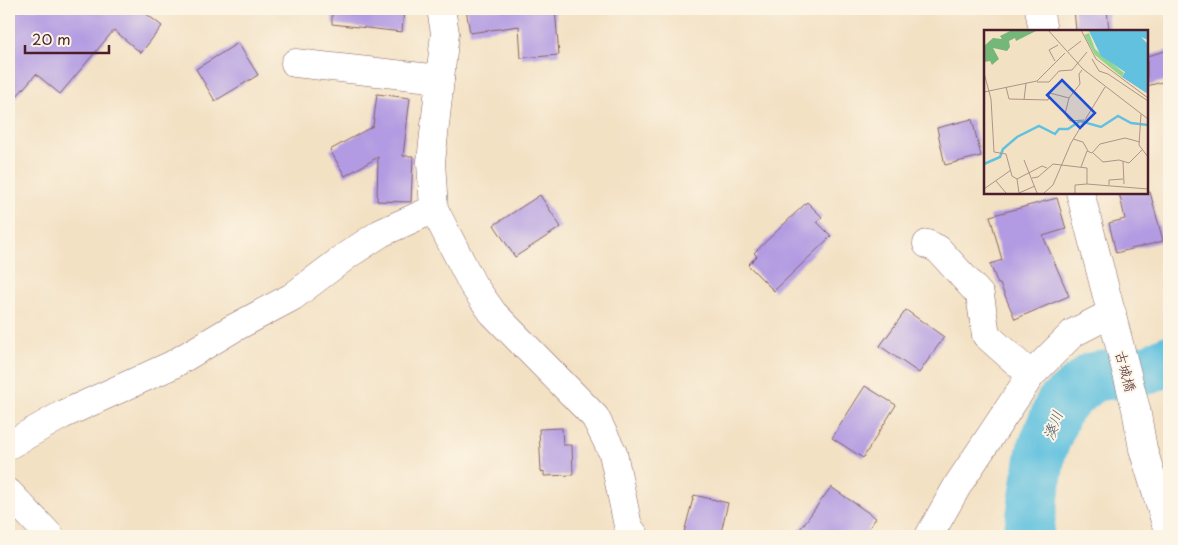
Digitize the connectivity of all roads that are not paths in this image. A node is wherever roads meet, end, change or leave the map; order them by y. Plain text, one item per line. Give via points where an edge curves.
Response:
1 (441, 9) edge
2 (1039, 9) edge
3 (1043, 30) edge
4 (294, 63) dead end
5 (440, 80) junction
6 (1081, 194) edge
7 (434, 209) junction
8 (927, 244) dead end
9 (1114, 323) junction
10 (1032, 375) junction
11 (9, 445) edge
12 (9, 493) edge
13 (1169, 534) edge
14 (50, 536) edge
15 (635, 536) edge
16 (929, 536) edge

1 - 5 street via 445,32
2 - 3 street
4 - 5 street
5 - 7 street via 431,162
6 - 9 street, 古城橋
7 - 11 street via 381,233 292,297 172,365 62,414
7 - 15 street via 473,285 493,313 594,417 613,453 628,526
8 - 10 street via 938,249 980,295 986,335
9 - 10 street via 1073,333
9 - 13 street, 古城橋 via 1143,449
10 - 16 street via 959,483
12 - 14 street

